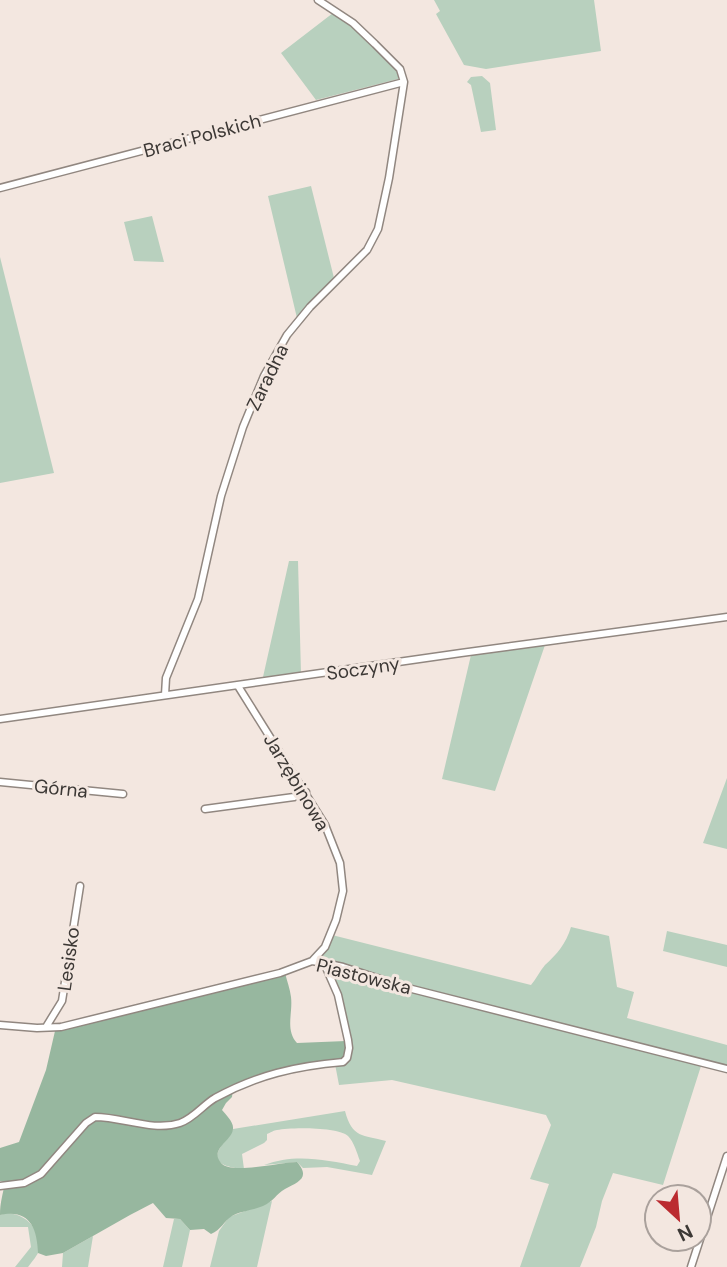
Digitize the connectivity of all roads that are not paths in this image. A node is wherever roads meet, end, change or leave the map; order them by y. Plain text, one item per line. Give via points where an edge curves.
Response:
1 (318, 0) edge
2 (404, 82) junction
3 (0, 188) edge
4 (727, 617) edge
5 (238, 686) junction
6 (165, 695) junction
7 (0, 719) edge
8 (0, 782) edge
9 (306, 792) junction
10 (122, 794) dead end
11 (205, 809) dead end
12 (80, 886) dead end
13 (312, 961) junction
14 (324, 962) junction
15 (0, 1025) edge
16 (46, 1027) junction
17 (727, 1069) edge
18 (727, 1156) edge
19 (0, 1186) edge
20 (691, 1267) edge

1 - 2 street via 353,23 400,69
2 - 3 street, Braci Polskich
2 - 6 street, Zaradna via 378,229 368,250 287,335 264,376 221,496 198,599 166,678
4 - 5 street, Soczyny
5 - 6 street, Soczyny
5 - 9 street, Jarzębinowa
6 - 7 street, Soczyny
8 - 10 street, Górna
9 - 11 street
9 - 13 street, Jarzębinowa via 340,863 343,891 325,947
12 - 16 street, Lesisko via 62,1001
13 - 14 street, Piastowska
13 - 16 street, Piastowska via 256,979
14 - 17 street, Piastowska via 408,988
14 - 19 street via 338,995 348,1040 343,1062 265,1075 174,1124 95,1117 41,1174 24,1183
15 - 16 street, Piastowska
18 - 20 street

